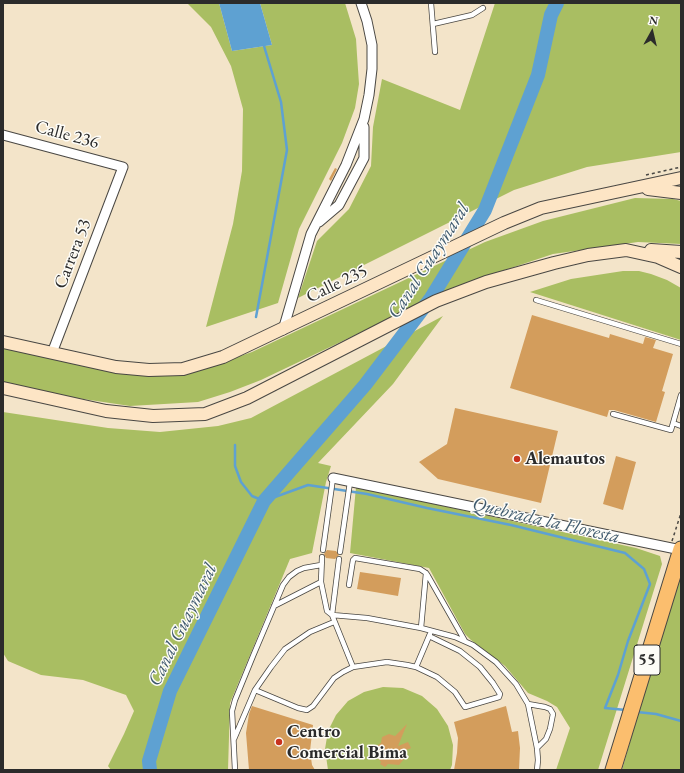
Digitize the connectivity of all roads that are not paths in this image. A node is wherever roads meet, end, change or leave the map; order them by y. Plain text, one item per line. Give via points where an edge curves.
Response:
1 (361, 3) edge
2 (431, 3) edge
3 (484, 8) dead end
4 (434, 24) junction
5 (435, 52) dead end
6 (364, 119) junction
7 (3, 135) edge
8 (124, 166) joint
9 (681, 178) edge
10 (629, 188) junction
11 (681, 193) edge
12 (328, 200) junction
13 (339, 205) junction
14 (316, 225) junction
15 (626, 250) junction
16 (681, 252) edge
17 (681, 267) edge
18 (291, 300) junction
19 (536, 300) dead end
20 (304, 320) junction
21 (283, 330) junction
22 (3, 342) edge
23 (681, 344) edge
24 (52, 353) junction
25 (3, 388) edge
26 (681, 395) edge
27 (613, 414) dead end
28 (673, 423) junction
29 (681, 426) edge
30 (334, 478) joint
31 (350, 482) junction
32 (323, 550) dead end
33 (681, 550) edge
34 (340, 552) dead end
35 (322, 557) dead end
36 (339, 559) dead end
37 (321, 565) junction
38 (426, 573) junction
39 (321, 582) junction
40 (349, 585) dead end
41 (274, 606) junction
42 (332, 615) junction
43 (334, 622) junction
44 (421, 628) junction
45 (430, 633) junction
46 (465, 641) junction
47 (353, 667) junction
48 (416, 667) junction
49 (255, 690) junction
50 (528, 704) junction
51 (233, 741) junction
52 (537, 748) junction
53 (235, 770) edge
54 (537, 770) edge
55 (613, 770) edge

1 - 6 street via 372,46 372,69
2 - 4 lane
3 - 4 lane via 472,15
4 - 5 lane
6 - 12 street via 346,165
6 - 13 street via 364,158
7 - 8 street, Calle 236
8 - 24 street, Carrera 53
9 - 10 main road, Calle 235
10 - 11 main road
10 - 20 main road, Calle 235 via 541,208 504,223
12 - 13 street via 337,196 340,200
12 - 14 street
13 - 14 street
14 - 18 street
15 - 16 main road
15 - 17 main road via 658,257
15 - 25 main road via 588,255 515,273 436,301 247,398 205,414 153,416 106,411
18 - 20 street via 294,313
18 - 21 street
19 - 23 lane
20 - 21 main road, Calle 235
21 - 24 main road, Calle 235 via 223,358 183,369 149,370 116,367
22 - 24 main road, Calle 235
26 - 28 lane
27 - 28 lane via 671,430
28 - 29 lane
30 - 31 street
30 - 32 lane
31 - 33 street
31 - 34 lane
33 - 55 highway, 55
35 - 37 lane
36 - 42 lane
37 - 39 lane
37 - 41 lane via 304,568 289,577
38 - 40 lane via 420,569 355,558
38 - 44 lane
38 - 46 lane
39 - 41 lane
39 - 42 lane via 327,611
41 - 51 lane via 235,700 232,711
42 - 43 lane
42 - 44 lane via 367,618
43 - 47 lane
43 - 49 lane via 310,632 285,649
44 - 45 lane
45 - 46 lane
45 - 48 lane
45 - 48 lane via 460,651 480,668 500,696 465,708 455,692 437,678
46 - 50 lane via 496,662 516,684
47 - 48 lane via 387,662
47 - 49 lane via 334,678 307,710
49 - 51 lane
50 - 52 lane
50 - 52 lane via 545,707 553,714 546,739
51 - 53 lane
52 - 54 lane

